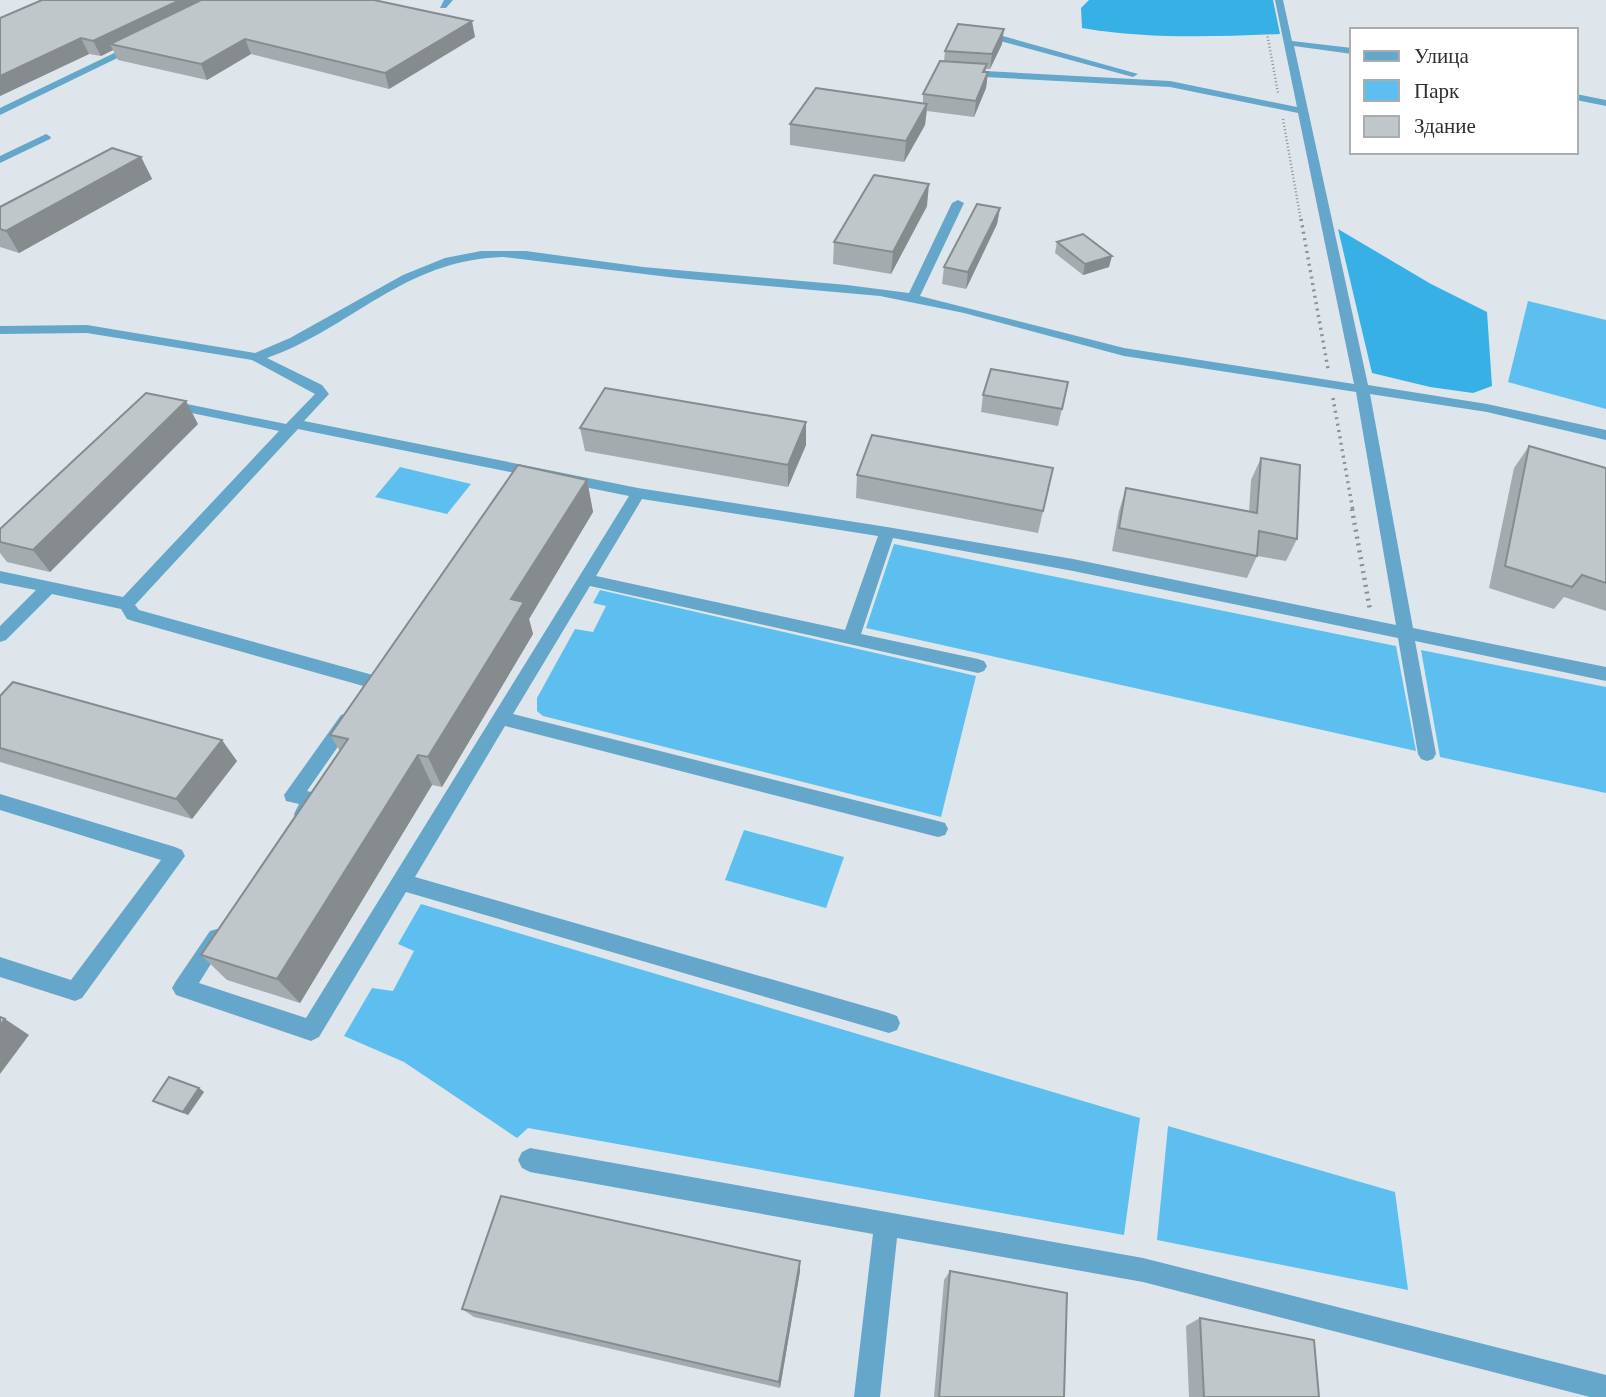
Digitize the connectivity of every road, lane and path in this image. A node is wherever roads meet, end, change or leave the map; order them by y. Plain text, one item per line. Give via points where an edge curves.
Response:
1 (1279, 0) edge
2 (1265, 22) dead end
3 (973, 35) edge
4 (145, 41) edge
5 (1288, 43) junction
6 (1350, 51) edge
7 (954, 72) edge
8 (1170, 84) junction
9 (1578, 97) edge
10 (1606, 103) edge
11 (1281, 106) junction
12 (1303, 111) junction
13 (0, 112) edge
14 (46, 136) dead end
15 (0, 160) edge
16 (958, 203) dead end
17 (914, 298) junction
18 (0, 330) edge
19 (256, 357) junction
20 (1331, 386) junction
21 (1362, 390) junction
22 (163, 404) edge
23 (293, 427) junction
24 (1606, 435) edge
25 (638, 493) junction
26 (887, 531) junction
27 (0, 577) edge
28 (585, 579) junction
29 (49, 587) junction
30 (127, 604) junction
31 (1371, 618) dead end
32 (1404, 634) junction
33 (0, 636) edge
34 (851, 638) junction
35 (978, 666) dead end
36 (1606, 674) edge
37 (501, 718) junction
38 (1427, 754) dead end
39 (0, 802) edge
40 (938, 829) dead end
41 (289, 834) edge
42 (401, 881) junction
43 (229, 922) edge
44 (0, 967) edge
45 (889, 1023) dead end
46 (530, 1160) dead end
47 (886, 1226) junction
48 (1606, 1388) edge
49 (867, 1397) edge

1 - 5 street
2 - 11 path
3 - 8 street via 1000,38
4 - 13 street
5 - 6 street
5 - 12 street
7 - 8 street
8 - 11 street
9 - 10 street
11 - 12 street
11 - 20 path
12 - 21 street
14 - 15 street
16 - 17 street
17 - 19 street via 483,254 440,264 358,302 280,349
17 - 20 street via 1125,352
18 - 19 street via 87,329
19 - 23 street via 322,394
20 - 21 street
20 - 31 path
21 - 24 street via 1482,406
21 - 32 street
22 - 23 street
23 - 25 street via 523,476
23 - 30 street
25 - 26 street
25 - 28 street
26 - 32 street
26 - 34 street
27 - 29 street
28 - 34 street
28 - 37 street
29 - 30 street
29 - 33 street
30 - 41 street via 133,615 370,688 293,795 312,800
32 - 36 street
32 - 38 street
34 - 35 street
37 - 40 street
37 - 42 street
39 - 44 street via 174,856 75,991
42 - 43 street via 311,1030 183,988
42 - 45 street
46 - 47 street
47 - 48 street via 1143,1270
47 - 49 street

